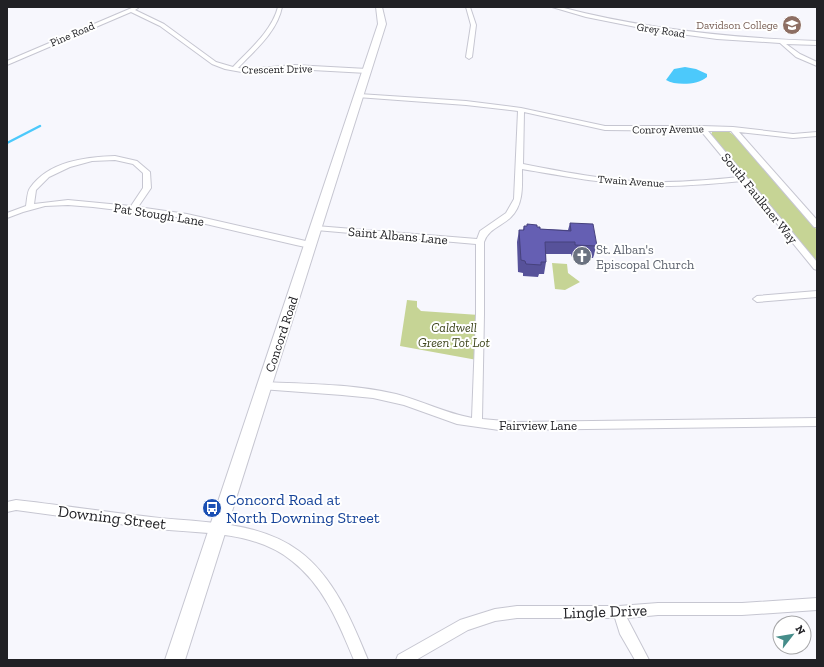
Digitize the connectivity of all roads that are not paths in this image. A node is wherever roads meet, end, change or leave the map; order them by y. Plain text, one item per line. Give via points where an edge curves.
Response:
1 (138, 7) edge
2 (280, 7) edge
3 (379, 7) edge
4 (468, 7) edge
5 (554, 7) edge
6 (131, 10) junction
7 (782, 42) junction
8 (817, 43) edge
9 (469, 57) dead end
10 (7, 63) edge
11 (817, 64) edge
12 (234, 69) junction
13 (367, 71) junction
14 (359, 96) junction
15 (521, 110) junction
16 (702, 128) junction
17 (733, 129) junction
18 (817, 134) edge
19 (520, 166) junction
20 (744, 179) junction
21 (30, 207) junction
22 (133, 208) junction
23 (7, 216) edge
24 (817, 225) edge
25 (316, 228) junction
26 (480, 242) junction
27 (310, 245) junction
28 (817, 268) edge
29 (817, 294) edge
30 (757, 300) dead end
31 (264, 386) junction
32 (817, 422) edge
33 (478, 423) junction
34 (7, 507) edge
35 (217, 530) junction
36 (817, 604) edge
37 (619, 612) junction
38 (175, 660) edge
39 (361, 660) edge
40 (403, 660) edge
41 (642, 660) edge

1 - 6 street, Pine Road
2 - 12 street via 278,17 271,28
3 - 13 main road, Concord Road via 382,24
4 - 9 street via 474,33
5 - 7 street, Grey Road via 595,18 665,31
6 - 10 street, Pine Road
6 - 12 street, Crescent Drive via 162,25 214,63
7 - 8 street, Grey Road
7 - 11 street via 794,54
12 - 13 street, Crescent Drive via 247,71 294,67
13 - 14 main road, Concord Road
14 - 15 street, Conroy Avenue via 466,103
14 - 25 main road, Concord Road
15 - 16 street, Conroy Avenue via 605,128
15 - 19 street
16 - 17 street, Conroy Avenue
16 - 20 street, South Faulkner Way
17 - 18 street, Conroy Avenue via 793,136
17 - 24 street
19 - 20 street, Twain Avenue via 599,180 634,183 668,184
19 - 26 street via 516,204 509,215 483,233
20 - 28 street, South Faulkner Way
21 - 22 street, Pat Stough Lane via 64,202
21 - 22 street via 31,192 51,173 80,161 109,157 124,158 145,170 147,188
21 - 23 street, Pat Stough Lane
22 - 27 street, Pat Stough Lane via 199,219
25 - 26 street, Saint Albans Lane
25 - 27 main road, Concord Road
26 - 33 street
27 - 31 main road, Concord Road
29 - 30 street
31 - 33 street, Fairview Lane via 320,388 389,397 413,403 448,417
31 - 35 main road, Concord Road
32 - 33 street, Fairview Lane via 516,426
34 - 35 street, Downing Street via 81,512
35 - 38 main road, Concord Road
35 - 39 street, Downing Street via 253,536 278,544 313,571 325,585
36 - 37 street, Lingle Drive
37 - 40 street, Lingle Drive via 517,612 495,615 458,629
37 - 41 street

